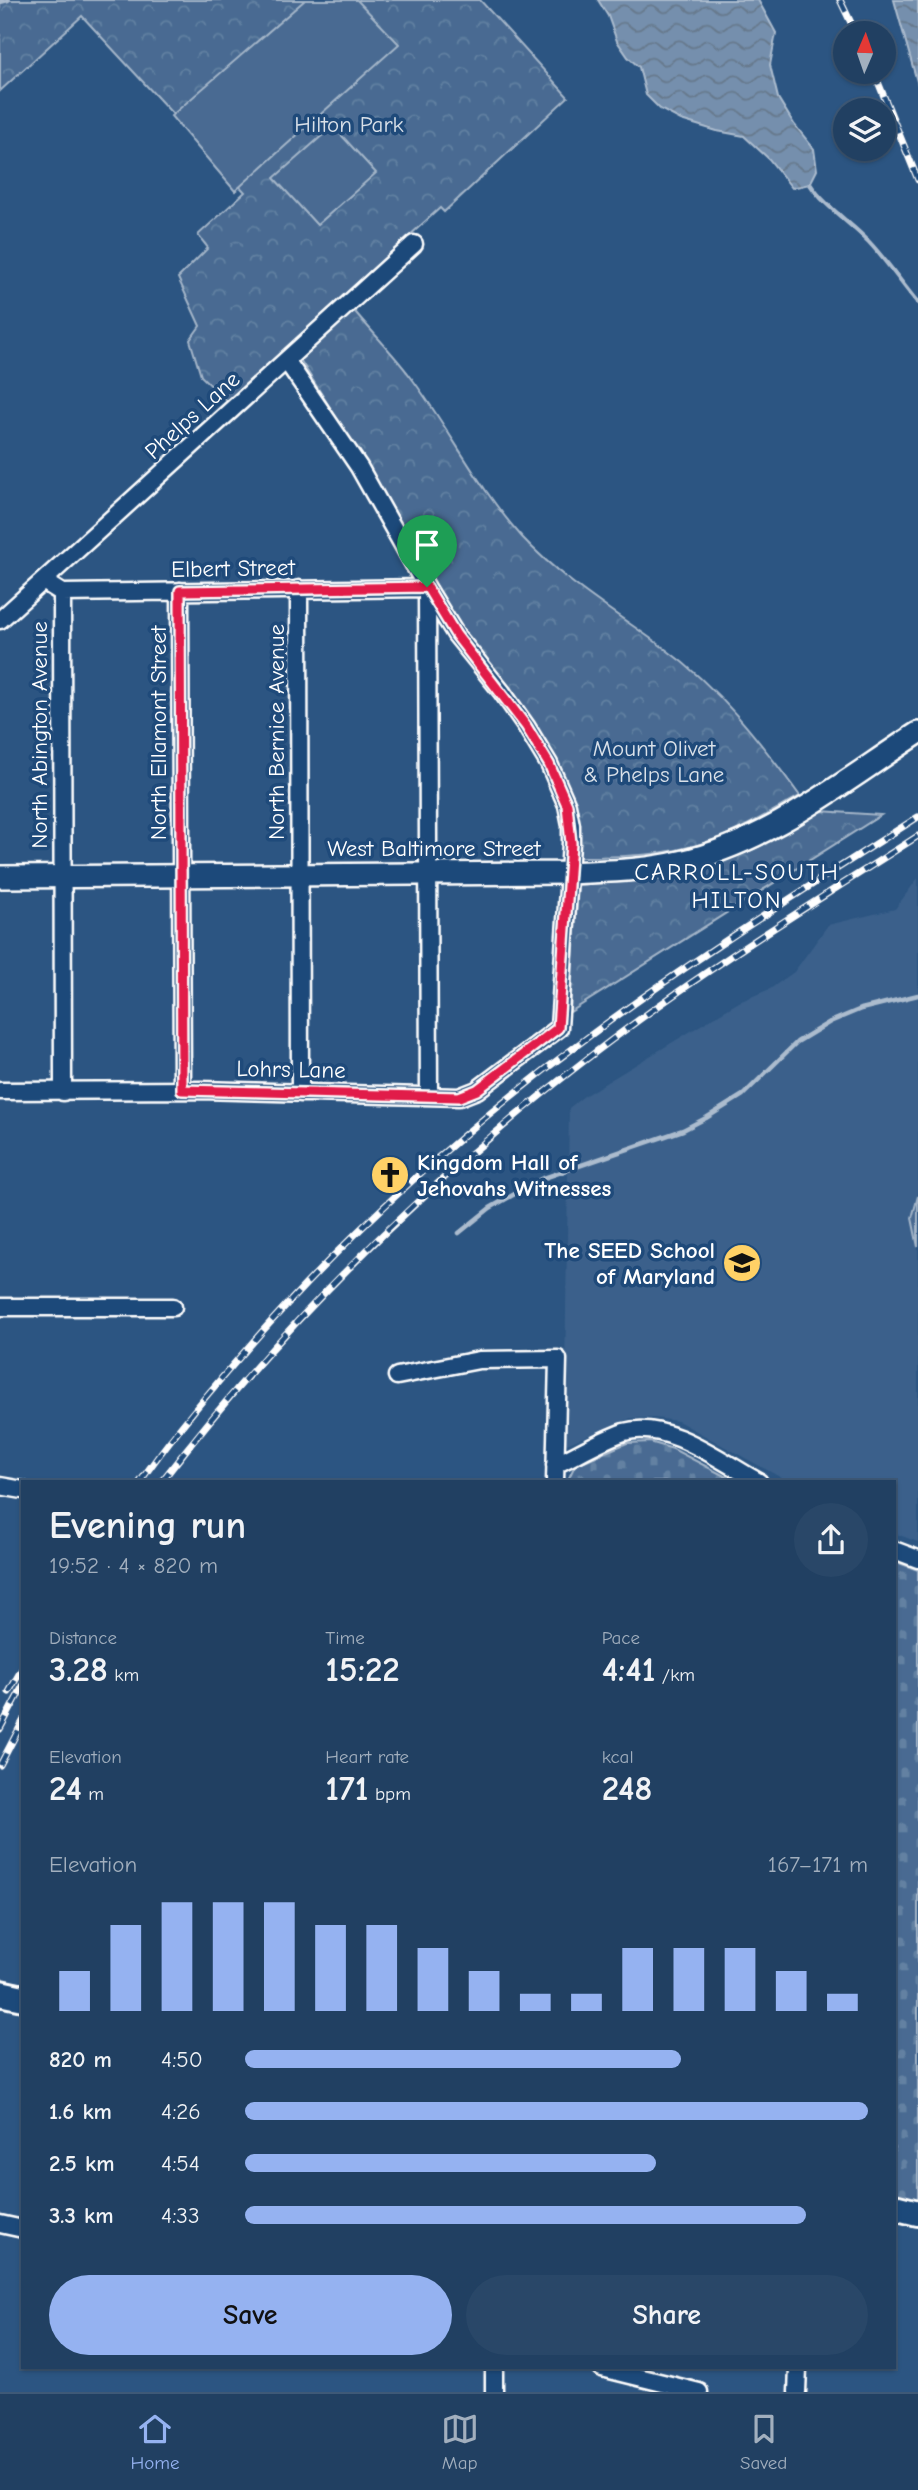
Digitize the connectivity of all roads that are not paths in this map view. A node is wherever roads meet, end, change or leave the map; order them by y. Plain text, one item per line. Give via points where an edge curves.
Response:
1 (414, 244) dead end
2 (286, 360) junction
3 (43, 581) junction
4 (427, 587) junction
5 (299, 589) junction
6 (180, 591) junction
7 (62, 593) junction
8 (0, 620) edge
9 (918, 733) edge
10 (569, 873) junction
11 (428, 874) junction
12 (300, 875) junction
13 (63, 876) junction
14 (181, 876) junction
15 (0, 877) edge
16 (182, 1090) junction
17 (0, 1091) edge
18 (63, 1092) junction
19 (300, 1093) junction
20 (429, 1096) junction
21 (0, 1307) edge
22 (173, 1307) dead end
23 (397, 1376) dead end
24 (555, 1465) junction
25 (555, 1480) edge
26 (755, 1480) edge
27 (0, 1486) edge
28 (21, 1490) edge
29 (896, 1551) edge
30 (918, 1559) edge
31 (0, 1993) edge
32 (21, 1998) edge
33 (896, 2208) edge
34 (918, 2213) edge
35 (0, 2224) edge
36 (21, 2229) edge
37 (495, 2369) edge
38 (606, 2369) edge
39 (798, 2369) edge
40 (494, 2392) edge
41 (699, 2392) edge
42 (797, 2392) edge

1 - 2 street, Phelps Lane
2 - 3 street, Phelps Lane
2 - 4 street via 359,467
3 - 7 street
3 - 8 street, Phelps Lane
4 - 5 street, Elbert Street
4 - 10 street via 456,635 526,726 561,789 571,825
4 - 11 street
5 - 6 street, Elbert Street
5 - 12 street, North Bernice Avenue
6 - 7 street, Elbert Street
6 - 14 street, North Ellamont Street
7 - 13 street, North Abington Avenue
9 - 10 main road, West Baltimore Street via 800,810 739,843 655,868
10 - 11 main road, West Baltimore Street
10 - 20 street, Lohrs Lane via 558,1028 470,1094
11 - 12 main road, West Baltimore Street
11 - 20 street
12 - 14 main road, West Baltimore Street
12 - 19 street, North Bernice Avenue
13 - 14 main road, West Baltimore Street
13 - 15 main road, West Baltimore Street
13 - 18 street, North Abington Avenue
14 - 16 street, North Ellamont Street
16 - 18 street, Lohrs Lane
16 - 19 street, Lohrs Lane
17 - 18 street, Lohrs Lane
19 - 20 street, Lohrs Lane
21 - 22 street
23 - 24 street via 478,1360 558,1359
24 - 25 street
24 - 26 street via 625,1432 653,1430 669,1433
27 - 28 street
29 - 30 street
31 - 32 main road
33 - 34 main road
35 - 36 street
37 - 40 street
38 - 41 street
39 - 42 street

